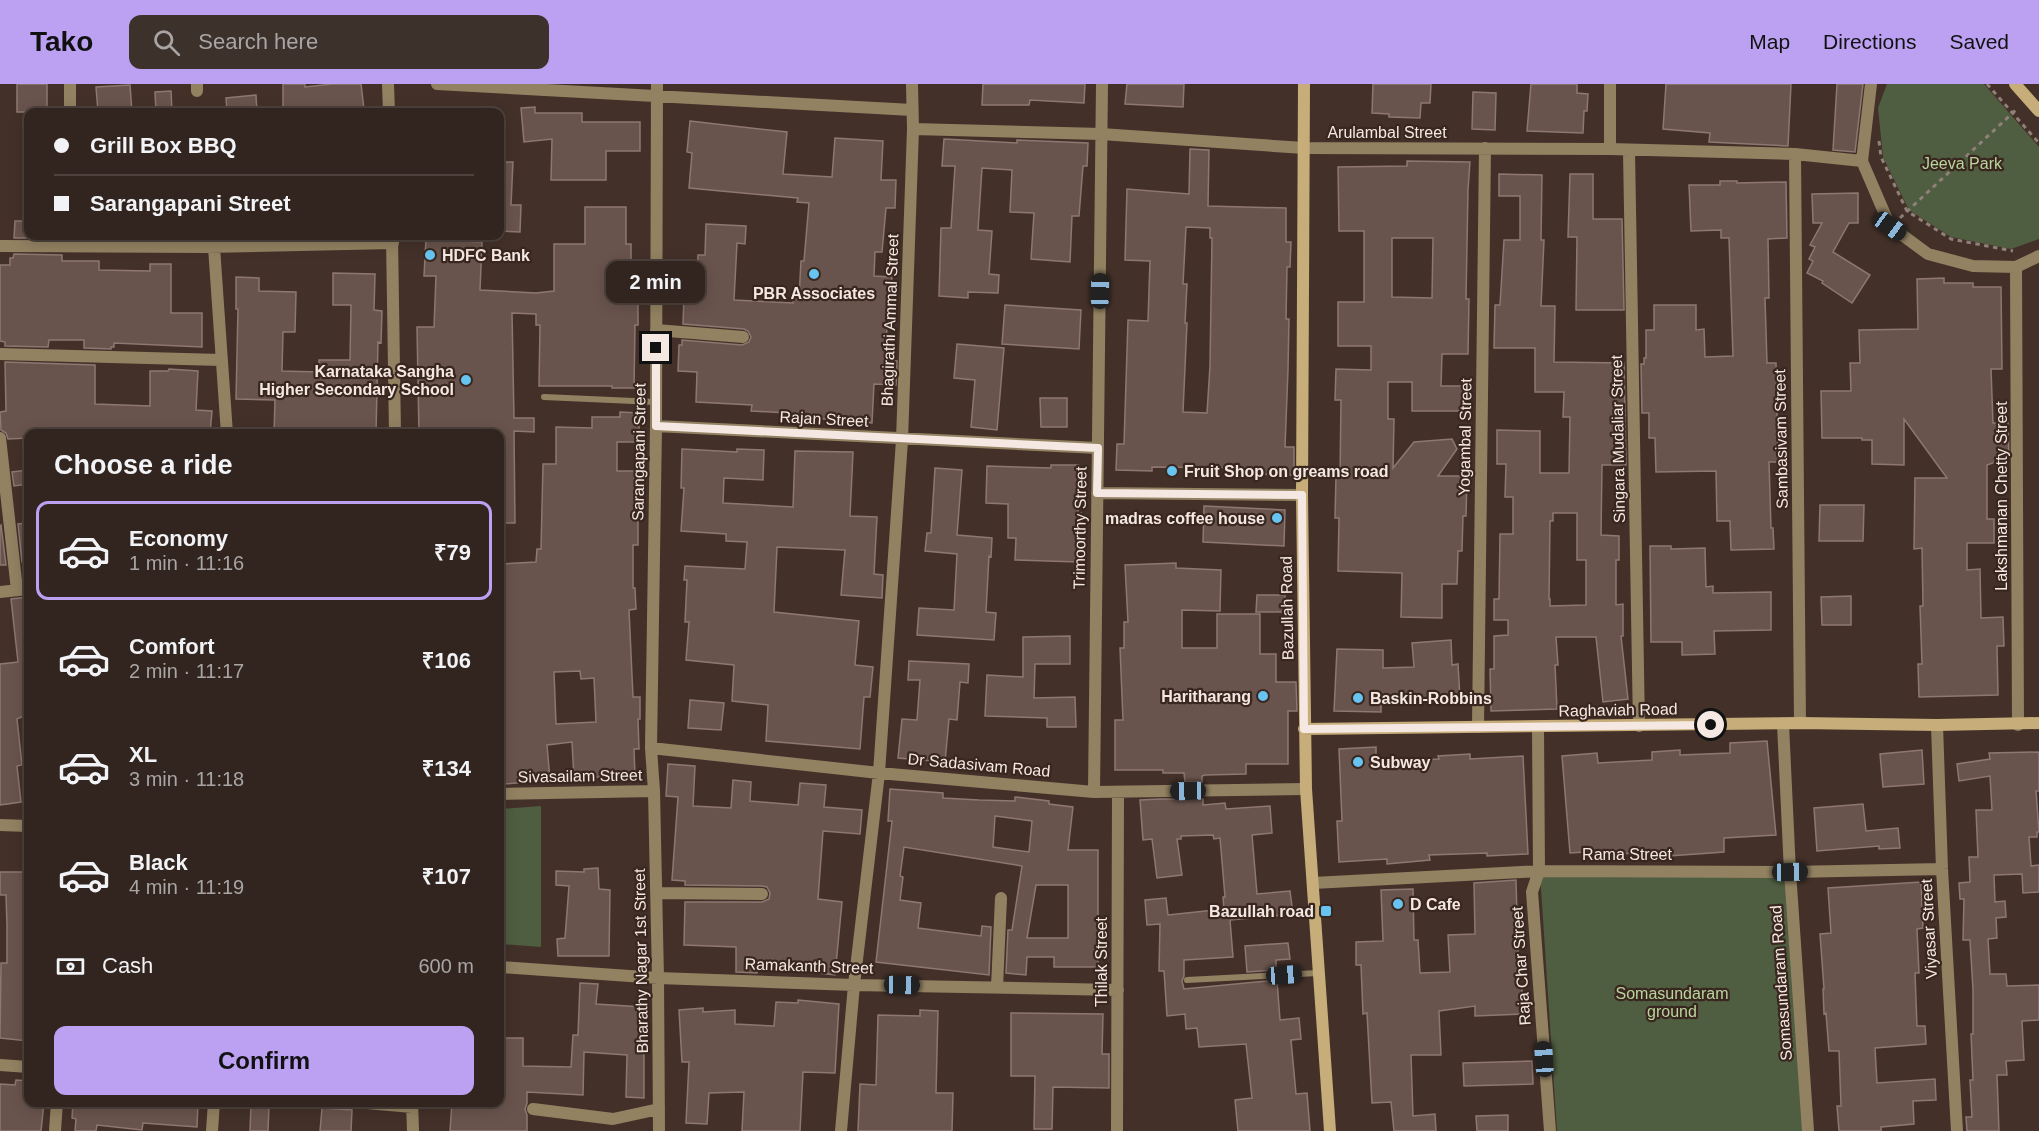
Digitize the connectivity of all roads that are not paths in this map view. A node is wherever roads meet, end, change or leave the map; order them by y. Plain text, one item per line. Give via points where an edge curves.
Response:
1 (70, 84) edge
2 (388, 84) edge
3 (437, 84) edge
4 (912, 84) edge
5 (1102, 84) edge
6 (1304, 84) edge
7 (1610, 84) edge
8 (1871, 84) edge
9 (2014, 84) edge
10 (657, 90) edge
11 (70, 108) edge
12 (389, 108) edge
13 (912, 110) junction
14 (2039, 111) edge
15 (913, 129) junction
16 (1101, 135) junction
17 (1304, 148) junction
18 (1485, 148) junction
19 (1610, 149) junction
20 (1629, 151) junction
21 (1795, 154) junction
22 (1862, 161) junction
23 (73, 240) edge
24 (370, 240) edge
25 (392, 240) edge
26 (0, 246) edge
27 (214, 247) junction
28 (2039, 256) edge
29 (2016, 267) junction
30 (656, 330) junction
31 (743, 337) dead end
32 (0, 354) edge
33 (221, 360) junction
34 (544, 397) dead end
35 (656, 402) junction
36 (656, 426) junction
37 (227, 429) edge
38 (395, 429) edge
39 (0, 438) edge
40 (903, 440) junction
41 (1098, 448) junction
42 (1097, 493) junction
43 (1302, 495) junction
44 (23, 589) edge
45 (0, 592) edge
46 (1800, 723) junction
47 (2039, 723) edge
48 (1783, 724) junction
49 (1937, 725) junction
50 (2018, 725) junction
51 (1640, 726) junction
52 (1479, 727) junction
53 (1538, 728) junction
54 (1304, 729) junction
55 (651, 748) junction
56 (879, 773) junction
57 (1306, 789) junction
58 (654, 791) junction
59 (1094, 792) junction
60 (1118, 793) junction
61 (504, 794) edge
62 (0, 825) edge
63 (24, 826) edge
64 (1942, 869) junction
65 (1539, 870) junction
66 (1790, 872) junction
67 (1313, 883) junction
68 (656, 893) junction
69 (762, 894) dead end
70 (1001, 898) dead end
71 (504, 967) edge
72 (1318, 973) junction
73 (658, 978) junction
74 (1187, 980) dead end
75 (854, 985) junction
76 (998, 987) junction
77 (1118, 990) junction
78 (0, 1065) edge
79 (24, 1067) edge
80 (57, 1107) edge
81 (214, 1107) edge
82 (412, 1107) edge
83 (533, 1109) dead end
84 (659, 1109) junction
85 (55, 1131) edge
86 (212, 1131) edge
87 (414, 1131) edge
88 (659, 1131) edge
89 (841, 1131) edge
90 (1117, 1131) edge
91 (1330, 1131) edge
92 (1550, 1131) edge
93 (1808, 1131) edge
94 (1957, 1131) edge

1 - 11 street
2 - 12 street
3 - 10 street
4 - 13 street, Bhagirathi Ammal Street
5 - 16 street, Trimoorthy Street
6 - 17 main road, Bazullah Road
7 - 19 street
8 - 22 street
9 - 14 main road
10 - 13 street
10 - 30 street, Sarangapani Street
13 - 15 street, Bhagirathi Ammal Street
15 - 16 street, Arulambal Street
15 - 40 street, Bhagirathi Ammal Street
16 - 17 street, Arulambal Street
16 - 41 street, Trimoorthy Street
17 - 18 street, Arulambal Street
17 - 43 main road, Bazullah Road
18 - 19 street, Arulambal Street
18 - 52 street, Yogambal Street
19 - 20 street, Arulambal Street
20 - 21 street, Arulambal Street
20 - 51 street, Singara Mudaliar Street
21 - 22 street, Arulambal Street
21 - 46 street, Sambasivam Street
22 - 29 street via 1890,226 1928,254 1973,266
23 - 26 street
23 - 27 street
24 - 27 street
25 - 38 street
27 - 33 street
28 - 29 street
29 - 50 street, Lakshmanan Chetty Street
30 - 31 street
30 - 35 street, Sarangapani Street
32 - 33 street
33 - 37 street
34 - 35 lane
35 - 36 street, Sarangapani Street
36 - 40 street, Rajan Street
36 - 55 street, Sarangapani Street
39 - 44 street
40 - 41 street, Rajan Street
40 - 56 street, Bhagirathi Ammal Street
41 - 42 street, Trimoorthy Street
42 - 43 street
42 - 59 street, Trimoorthy Street
43 - 54 main road, Bazullah Road
44 - 45 street
46 - 48 main road, Raghaviah Road
46 - 49 main road, Raghaviah Road
47 - 50 main road, Raghaviah Road
48 - 51 main road, Raghaviah Road
48 - 66 street, Somasundaram Road
49 - 50 main road, Raghaviah Road
49 - 64 street, Viyasar Street
51 - 53 main road, Raghaviah Road
52 - 53 main road, Raghaviah Road
52 - 54 main road, Raghaviah Road
53 - 65 street, Raja Char Street
54 - 57 main road, Bazullah Road
55 - 56 street, Dr Sadasivam Road
55 - 58 street, Sivasailam Street
56 - 59 street, Dr Sadasivam Road
56 - 75 street, Bhagirathi Ammal Street
57 - 60 street, Dr Sadasivam Road
57 - 67 main road, Bazullah Road
58 - 61 street, Sivasailam Street
58 - 68 street, Bharathy Nagar 1st Street
59 - 60 street, Dr Sadasivam Road
60 - 77 street, Thilak Street
62 - 63 street
64 - 66 street, Rama Street
64 - 94 street, Viyasar Street
65 - 66 street, Rama Street
65 - 67 street, Rama Street
65 - 92 street, Raja Char Street via 1532,892
66 - 93 street, Somasundaram Road
67 - 72 main road, Bazullah Road
68 - 69 street
68 - 73 street, Bharathy Nagar 1st Street
70 - 76 street
71 - 73 street, Ramakanth Street
72 - 74 lane
72 - 91 main road, Bazullah Road
73 - 75 street, Ramakanth Street
73 - 84 street, Bharathy Nagar 1st Street
75 - 76 street, Ramakanth Street
75 - 89 street, Bhagirathi Ammal Street
76 - 77 street, Ramakanth Street
77 - 90 street, Thilak Street
78 - 79 street
80 - 85 street
81 - 86 street
82 - 87 street
83 - 84 street via 613,1119
84 - 88 street, Bharathy Nagar 1st Street

